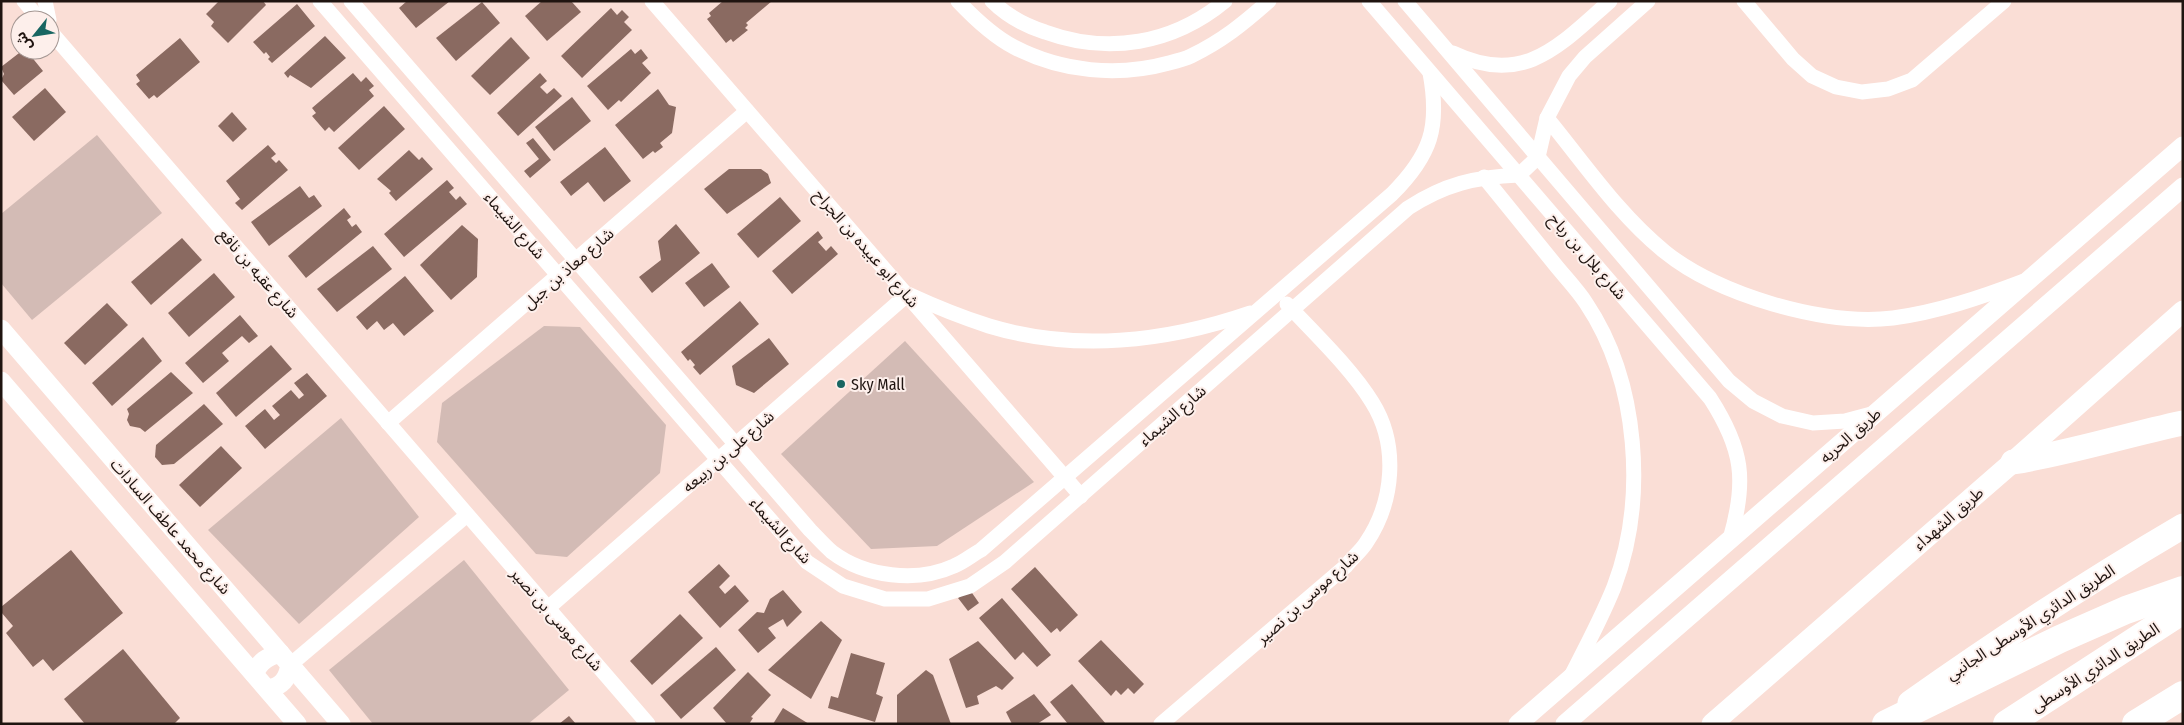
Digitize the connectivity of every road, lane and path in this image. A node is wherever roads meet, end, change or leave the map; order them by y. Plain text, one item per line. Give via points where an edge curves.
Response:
1 (320, 1) edge
2 (350, 1) edge
3 (652, 1) edge
4 (958, 1) edge
5 (992, 1) edge
6 (1225, 1) edge
7 (1269, 1) edge
8 (1357, 1) edge
9 (1405, 1) edge
10 (1610, 1) edge
11 (1648, 1) edge
12 (1744, 1) edge
13 (2004, 1) edge
14 (1371, 3) edge
15 (60, 38) edge
16 (1446, 50) junction
17 (1430, 73) junction
18 (747, 111) junction
19 (1547, 118) junction
20 (2183, 146) edge
21 (1538, 157) junction
22 (1518, 175) junction
23 (1484, 177) junction
24 (2183, 187) edge
25 (2126, 196) junction
26 (2146, 219) junction
27 (576, 260) junction
28 (559, 276) junction
29 (2030, 279) junction
30 (908, 294) junction
31 (1277, 294) junction
32 (1258, 310) junction
33 (1292, 310) junction
34 (2183, 311) edge
35 (1, 329) edge
36 (1, 381) edge
37 (1876, 413) junction
38 (388, 423) junction
39 (2183, 423) edge
40 (736, 444) junction
41 (718, 460) junction
42 (2013, 462) junction
43 (1065, 477) junction
44 (1081, 496) junction
45 (467, 515) junction
46 (2183, 526) edge
47 (1730, 539) junction
48 (2183, 590) edge
49 (548, 608) junction
50 (2183, 610) edge
51 (285, 659) junction
52 (254, 674) junction
53 (1570, 678) junction
54 (268, 689) junction
55 (2183, 695) edge
56 (1590, 702) junction
57 (297, 724) edge
58 (341, 724) edge
59 (648, 724) edge
60 (1161, 724) edge
61 (1518, 724) edge
62 (1565, 724) edge
63 (1712, 724) edge
64 (1882, 724) edge
65 (1886, 724) edge
66 (2007, 724) edge
67 (2136, 724) edge

1 - 28 street, شارع الشيماء
2 - 27 street, شارع الشيماء
3 - 18 street, شارع ابو عبيده بن الجراح
4 - 7 street via 976,21 1014,47 1056,64 1101,72 1146,69 1189,57 1229,35
5 - 6 street via 1030,27 1066,40 1104,45 1143,42 1180,30
8 - 14 street
9 - 16 street, شارع بلال بن رباح
10 - 16 street via 1547,54 1522,64 1496,66 1470,62
11 - 19 street via 1584,57 1569,76
12 - 13 street via 1793,59 1812,76 1836,87 1862,92 1888,89 1912,80
14 - 17 street, شارع بلال بن رباح
15 - 38 street, شارع عقبه بن نافع
16 - 21 street, شارع بلال بن رباح
17 - 22 street, شارع بلال بن رباح
17 - 31 street, شارع الشيماء via 1435,99 1433,126 1425,152 1411,175
18 - 27 street, شارع معاذ بن جبل
18 - 30 street, شارع ابو عبيده بن الجراح
19 - 21 street
19 - 29 street via 1629,218 1665,252 1706,278 1750,297 1796,311 1892,318 1986,296
20 - 25 street, طريق الحريه
21 - 22 street
21 - 37 street, شارع بلال بن رباح via 1729,380 1753,402 1782,416 1813,422 1845,422
22 - 23 street, شارع الشيماء
22 - 47 street, شارع بلال بن رباح via 1710,398 1726,423 1737,451 1741,481
23 - 33 street, شارع الشيماء via 1444,188 1408,208
23 - 53 street via 1587,304 1609,348 1625,394 1633,442 1634,491 1628,540 1614,587
24 - 26 street, طريق الحريه
25 - 26 street
25 - 29 street, طريق الحريه
26 - 56 street, طريق الحريه
27 - 28 street, شارع معاذ بن جبل
27 - 40 street, شارع الشيماء
28 - 38 street, شارع معاذ بن جبل
28 - 41 street, شارع الشيماء
29 - 37 street, طريق الحريه
30 - 32 street via 990,326 1080,341 1126,341 1170,336
30 - 40 street, شارع على بن ربيعه
30 - 43 street, شارع ابو عبيده بن الجراح
31 - 32 street, شارع الشيماء
31 - 33 street, شارع موسى بن نصير
32 - 43 street, شارع الشيماء
33 - 44 street, شارع الشيماء
33 - 60 street, شارع موسى بن نصير via 1355,379 1373,403 1385,430 1390,459 1389,489 1380,518 1366,544 1346,566
34 - 42 main road, طريق الشهداء
35 - 51 street, شارع محمد عاطف السادات
36 - 52 street, شارع محمد عاطف السادات
37 - 47 street, طريق الحريه
38 - 45 street, شارع عقبه بن نافع
39 - 42 highway
40 - 41 street, شارع على بن ربيعه
40 - 43 street, شارع الشيماء via 833,552 861,568 892,576 923,575 954,566 981,550
41 - 44 street, شارع الشيماء via 807,562 843,586 885,599 928,599 970,586 1005,562
41 - 49 street, شارع على بن ربيعه
42 - 63 main road, طريق الشهداء
43 - 44 street, شارع ابو عبيده بن الجراح
45 - 49 street, شارع موسى بن نصير
45 - 51 street
46 - 64 highway, الطريق الدائري الأوسطى الجانبي via 2030,619
47 - 53 street, طريق الحريه
48 - 65 highway via 2126,610 2060,639
49 - 59 street, شارع موسى بن نصير
50 - 66 highway, الطريق الدائري الأوسطى
51 - 52 street via 269,656
51 - 54 street via 288,677 280,686
51 - 58 street, شارع محمد عاطف السادات
52 - 54 street, شارع محمد عاطف السادات
53 - 56 street
53 - 61 street, طريق الحريه
54 - 57 street, شارع محمد عاطف السادات
55 - 67 highway
56 - 62 street, طريق الحريه

